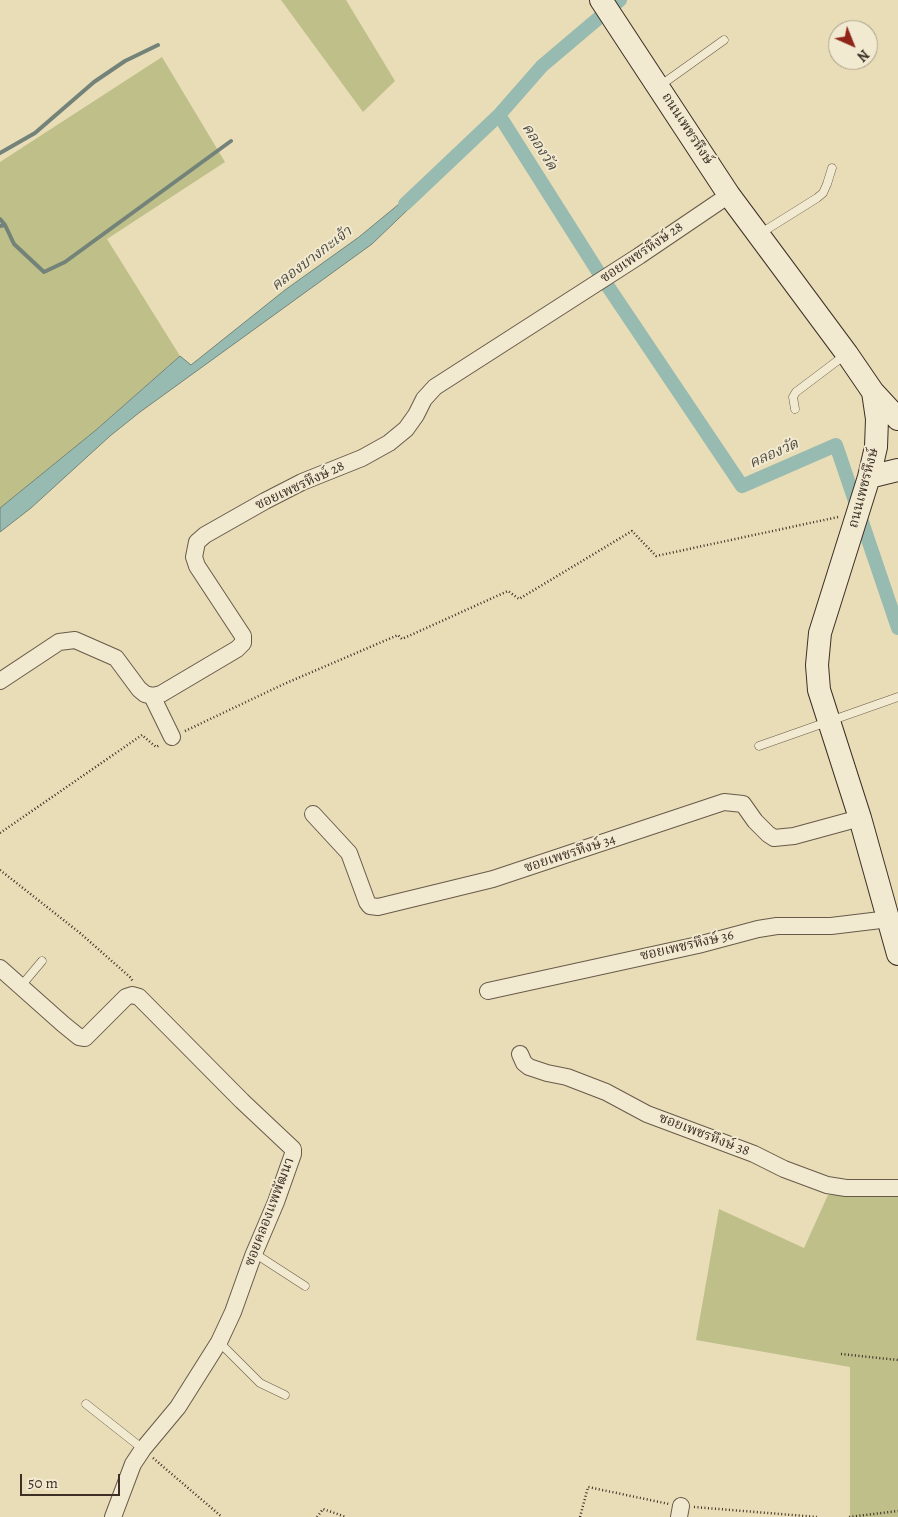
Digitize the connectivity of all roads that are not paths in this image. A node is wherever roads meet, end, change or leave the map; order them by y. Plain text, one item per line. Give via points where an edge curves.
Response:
1 (607, 9) edge
2 (724, 40) dead end
3 (659, 86) junction
4 (832, 168) dead end
5 (729, 194) junction
6 (759, 234) junction
7 (847, 354) junction
8 (873, 392) junction
9 (795, 409) dead end
10 (898, 419) edge
11 (898, 470) edge
12 (869, 478) junction
13 (0, 680) edge
14 (152, 696) junction
15 (898, 698) edge
16 (829, 723) junction
17 (172, 737) road end
18 (759, 746) dead end
19 (313, 814) dead end
20 (860, 818) junction
21 (889, 919) junction
22 (898, 954) edge
23 (42, 961) dead end
24 (0, 968) edge
25 (21, 986) junction
26 (488, 991) dead end
27 (520, 1054) dead end
28 (898, 1188) edge
29 (254, 1253) junction
30 (305, 1286) dead end
31 (219, 1342) junction
32 (285, 1395) dead end
33 (86, 1404) dead end
34 (143, 1449) junction
35 (113, 1517) edge

1 - 3 main road, ถนนเพชรหึงษ์
2 - 3 lane
3 - 5 main road, ถนนเพชรหึงษ์
4 - 6 lane via 823,193
5 - 6 main road, ถนนเพชรหึงษ์
5 - 14 street, ซอยเพชรหึงษ์ 28 via 435,387 406,429 389,443 362,458 302,482 205,535 195,549 197,566 239,627 243,643 221,660
6 - 7 main road, ถนนเพชรหึงษ์
7 - 8 main road, ถนนเพชรหึงษ์
7 - 9 lane via 796,392 793,397
8 - 10 main road
8 - 12 main road, ถนนเพชรหึงษ์ via 877,419 876,447
11 - 12 main road
12 - 16 main road, ถนนเพชรหึงษ์ via 820,633 819,690
13 - 14 street via 59,642 75,640 116,658 139,688
14 - 17 street
15 - 16 lane
16 - 18 lane
16 - 20 main road, ถนนเพชรหึงษ์
19 - 20 street, ซอยเพชรหึงษ์ 34 via 349,854 367,902 378,907 493,879 724,802 743,804 774,838 794,836
20 - 21 main road, ถนนเพชรหึงษ์
21 - 22 main road, ถนนเพชรหึงษ์
21 - 26 street, ซอยเพชรหึงษ์ 36 via 831,926 758,929
23 - 25 lane
24 - 25 street
25 - 29 street, ซอยคลองแพพัฒนา via 63,1024 84,1038 126,997 139,997 293,1148 276,1202
27 - 28 street, ซอยเพชรหึงษ์ 38 via 529,1067 606,1092 647,1114 827,1185
29 - 30 lane
29 - 31 street, ซอยคลองแพพัฒนา
31 - 32 lane via 260,1382
31 - 34 street, ซอยคลองแพพัฒนา via 178,1408
33 - 34 lane
34 - 35 street, ซอยคลองแพพัฒนา via 133,1464

